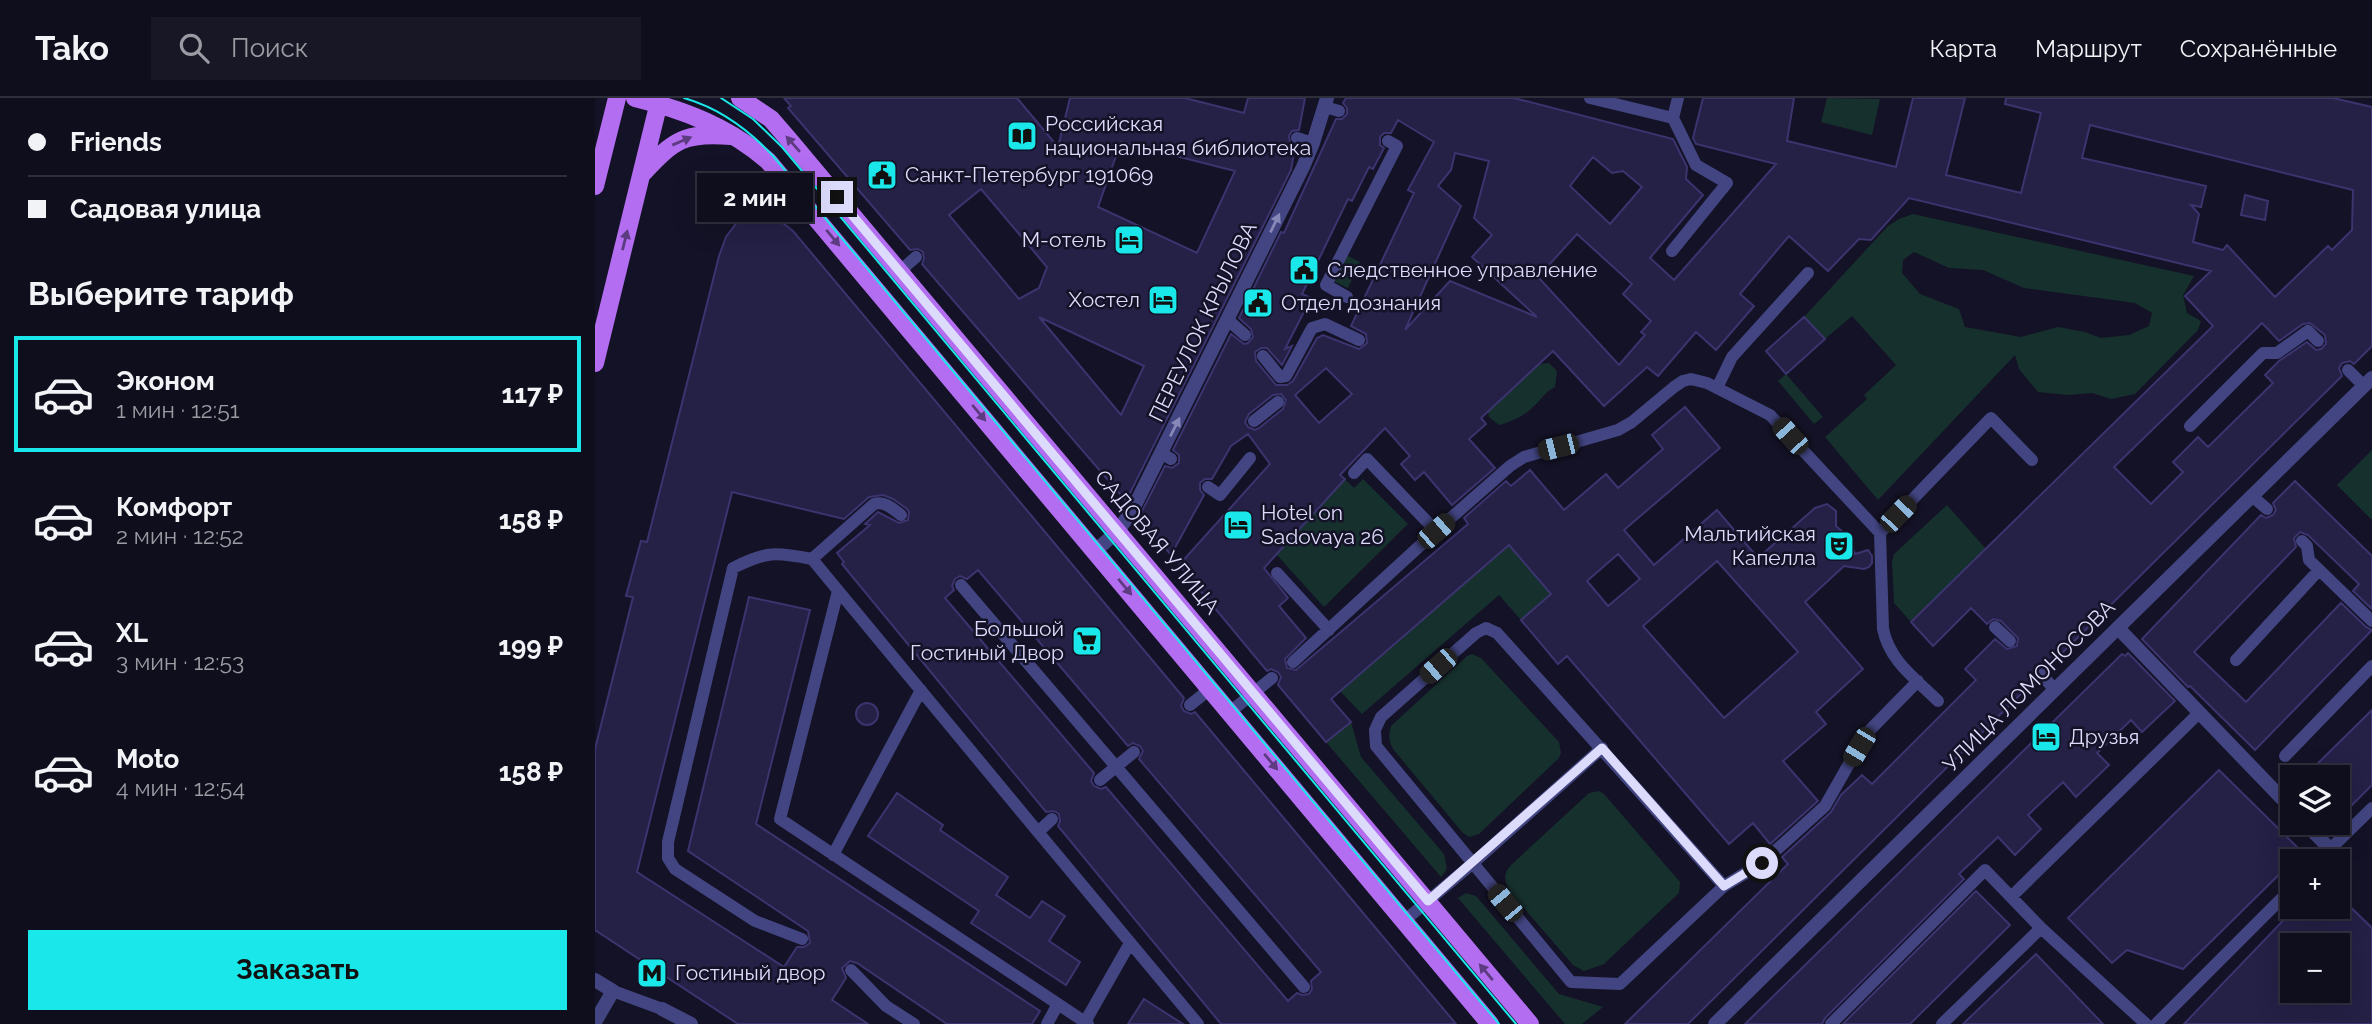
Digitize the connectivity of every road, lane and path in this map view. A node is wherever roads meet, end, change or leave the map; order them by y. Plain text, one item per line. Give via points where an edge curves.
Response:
1 (617, 98) edge
2 (635, 98) edge
3 (740, 98) edge
4 (1590, 98) edge
5 (1678, 98) edge
6 (660, 101) edge
7 (1326, 102) edge
8 (1339, 111) dead end
9 (1673, 118) junction
10 (736, 136) junction
11 (1297, 138) dead end
12 (1388, 141) dead end
13 (1313, 143) junction
14 (641, 176) junction
15 (595, 186) edge
16 (1356, 193) dead end
17 (1369, 200) junction
18 (1672, 251) dead end
19 (916, 257) dead end
20 (900, 271) junction
21 (1808, 273) dead end
22 (1347, 297) dead end
23 (1228, 320) junction
24 (1245, 335) dead end
25 (1359, 340) dead end
26 (2318, 341) dead end
27 (1262, 356) dead end
28 (595, 363) edge
29 (2348, 370) dead end
30 (2368, 382) edge
31 (1717, 388) junction
32 (1278, 402) dead end
33 (1254, 421) dead end
34 (2190, 426) dead end
35 (1249, 458) dead end
36 (2032, 460) dead end
37 (1354, 473) dead end
38 (1208, 487) dead end
39 (2252, 495) junction
40 (2267, 509) dead end
41 (901, 515) dead end
42 (1118, 531) junction
43 (1436, 531) junction
44 (1880, 533) junction
45 (2302, 541) dead end
46 (1095, 551) junction
47 (812, 559) junction
48 (2319, 570) junction
49 (1277, 573) dead end
50 (961, 585) dead end
51 (838, 591) junction
52 (2372, 621) edge
53 (1996, 627) dead end
54 (2118, 628) junction
55 (1329, 630) junction
56 (2010, 641) dead end
57 (2236, 660) dead end
58 (1293, 662) dead end
59 (2372, 667) edge
60 (2041, 674) dead end
61 (1272, 678) dead end
62 (1918, 681) junction
63 (1210, 689) junction
64 (921, 690) junction
65 (2055, 690) junction
66 (1253, 693) junction
67 (1938, 701) dead end
68 (1190, 705) dead end
69 (1230, 712) junction
70 (2199, 714) junction
71 (1602, 748) junction
72 (1134, 752) dead end
73 (2285, 756) dead end
74 (1117, 766) junction
75 (1100, 780) dead end
76 (2280, 797) edge
77 (2372, 808) edge
78 (1052, 820) dead end
79 (1038, 832) junction
80 (2317, 835) edge
81 (2330, 849) joint
82 (833, 855) junction
83 (1472, 864) junction
84 (1724, 886) junction
85 (2011, 897) junction
86 (2280, 900) edge
87 (1428, 901) junction
88 (1404, 921) junction
89 (2041, 928) junction
90 (802, 939) dead end
91 (1130, 943) junction
92 (851, 971) dead end
93 (595, 980) edge
94 (1304, 987) dead end
95 (613, 991) junction
96 (1058, 1004) junction
97 (662, 1009) joint
98 (595, 1022) edge
99 (1087, 1023) edge
100 (691, 1024) edge
101 (914, 1024) edge
102 (1047, 1024) edge
103 (1198, 1024) edge
104 (1490, 1024) edge
105 (1530, 1024) edge
106 (1715, 1024) edge
107 (1831, 1024) edge
108 (1942, 1024) edge
109 (2146, 1024) edge
110 (2156, 1024) edge

1 - 15 main road
2 - 6 main road
20 -> 3 main road, САДОВАЯ УЛИЦА via 771,119
4 - 9 lane
5 - 9 lane
6 - 10 main road
6 - 14 main road
7 - 8 lane
7 - 13 street, ПЕРЕУЛОК КРЫЛОВА
9 - 18 lane via 1696,165 1727,183
14 -> 10 main road via 665,149 685,137
10 -> 46 main road via 768,161
11 - 13 lane
12 - 17 lane via 1397,146
23 -> 13 street, ПЕРЕУЛОК КРЫЛОВА via 1308,169
28 -> 14 main road
16 - 17 lane
17 - 22 lane via 1326,285
19 - 20 lane
20 - 42 main road, САДОВАЯ УЛИЦА
21 - 31 lane via 1733,357
23 - 24 lane
42 -> 23 street, ПЕРЕУЛОК КРЫЛОВА via 1166,456
25 - 27 lane via 1325,324 1312,328 1286,380
26 - 34 lane via 2308,331 2277,353 2263,353
29 - 30 lane
30 - 39 street, УЛИЦА ЛОМОНОСОВА
31 - 43 lane via 1700,380 1683,381 1618,430 1524,457
31 - 44 lane via 1770,415
32 - 33 lane
35 - 38 lane via 1220,495
36 - 44 lane via 1991,418
37 - 43 lane via 1367,459
39 - 40 lane
39 - 54 street, УЛИЦА ЛОМОНОСОВА
41 - 47 lane via 880,502 874,504
42 - 46 street, ПЕРЕУЛОК КРЫЛОВА
42 - 66 main road, САДОВАЯ УЛИЦА
43 - 55 lane
44 - 62 lane via 1886,644
45 - 48 lane via 2309,560
46 -> 63 main road
47 - 51 lane
47 - 90 lane via 779,553 756,556 733,568 668,842 668,858 675,869 755,921
48 - 52 lane
48 - 57 lane
49 - 55 lane
50 - 74 lane
51 - 64 lane
51 - 82 lane via 780,820
53 - 56 lane
54 - 65 street, УЛИЦА ЛОМОНОСОВА
54 - 70 street
55 - 58 lane
59 - 73 lane
60 - 65 lane
61 - 66 lane
62 - 67 lane
62 - 84 lane via 1867,734 1825,806 1762,863
63 - 68 lane
63 - 69 main road
64 - 79 lane
64 - 82 lane
65 - 106 street, УЛИЦА ЛОМОНОСОВА
66 - 69 lane
66 - 87 main road, САДОВАЯ УЛИЦА
69 -> 88 main road
70 - 76 street
70 - 85 lane
71 - 83 lane
71 - 83 lane via 1497,633 1486,628 1381,716 1374,737 1379,752
71 - 84 lane
72 - 74 lane
74 - 75 lane
74 - 94 lane
77 - 81 lane
78 - 79 lane
79 - 91 lane
80 - 81 street
82 - 96 lane
83 - 84 lane via 1571,982 1620,984
83 - 87 lane
85 - 89 lane
85 - 107 lane via 1985,870
86 - 110 lane
87 - 88 lane
105 -> 87 main road, САДОВАЯ УЛИЦА
88 - 104 main road
89 - 108 lane
89 - 109 lane
91 - 99 lane
91 - 103 lane
92 - 101 lane via 886,1006
93 - 95 street
95 - 97 lane
95 - 98 street
96 - 99 lane
96 - 102 lane
97 - 100 street

